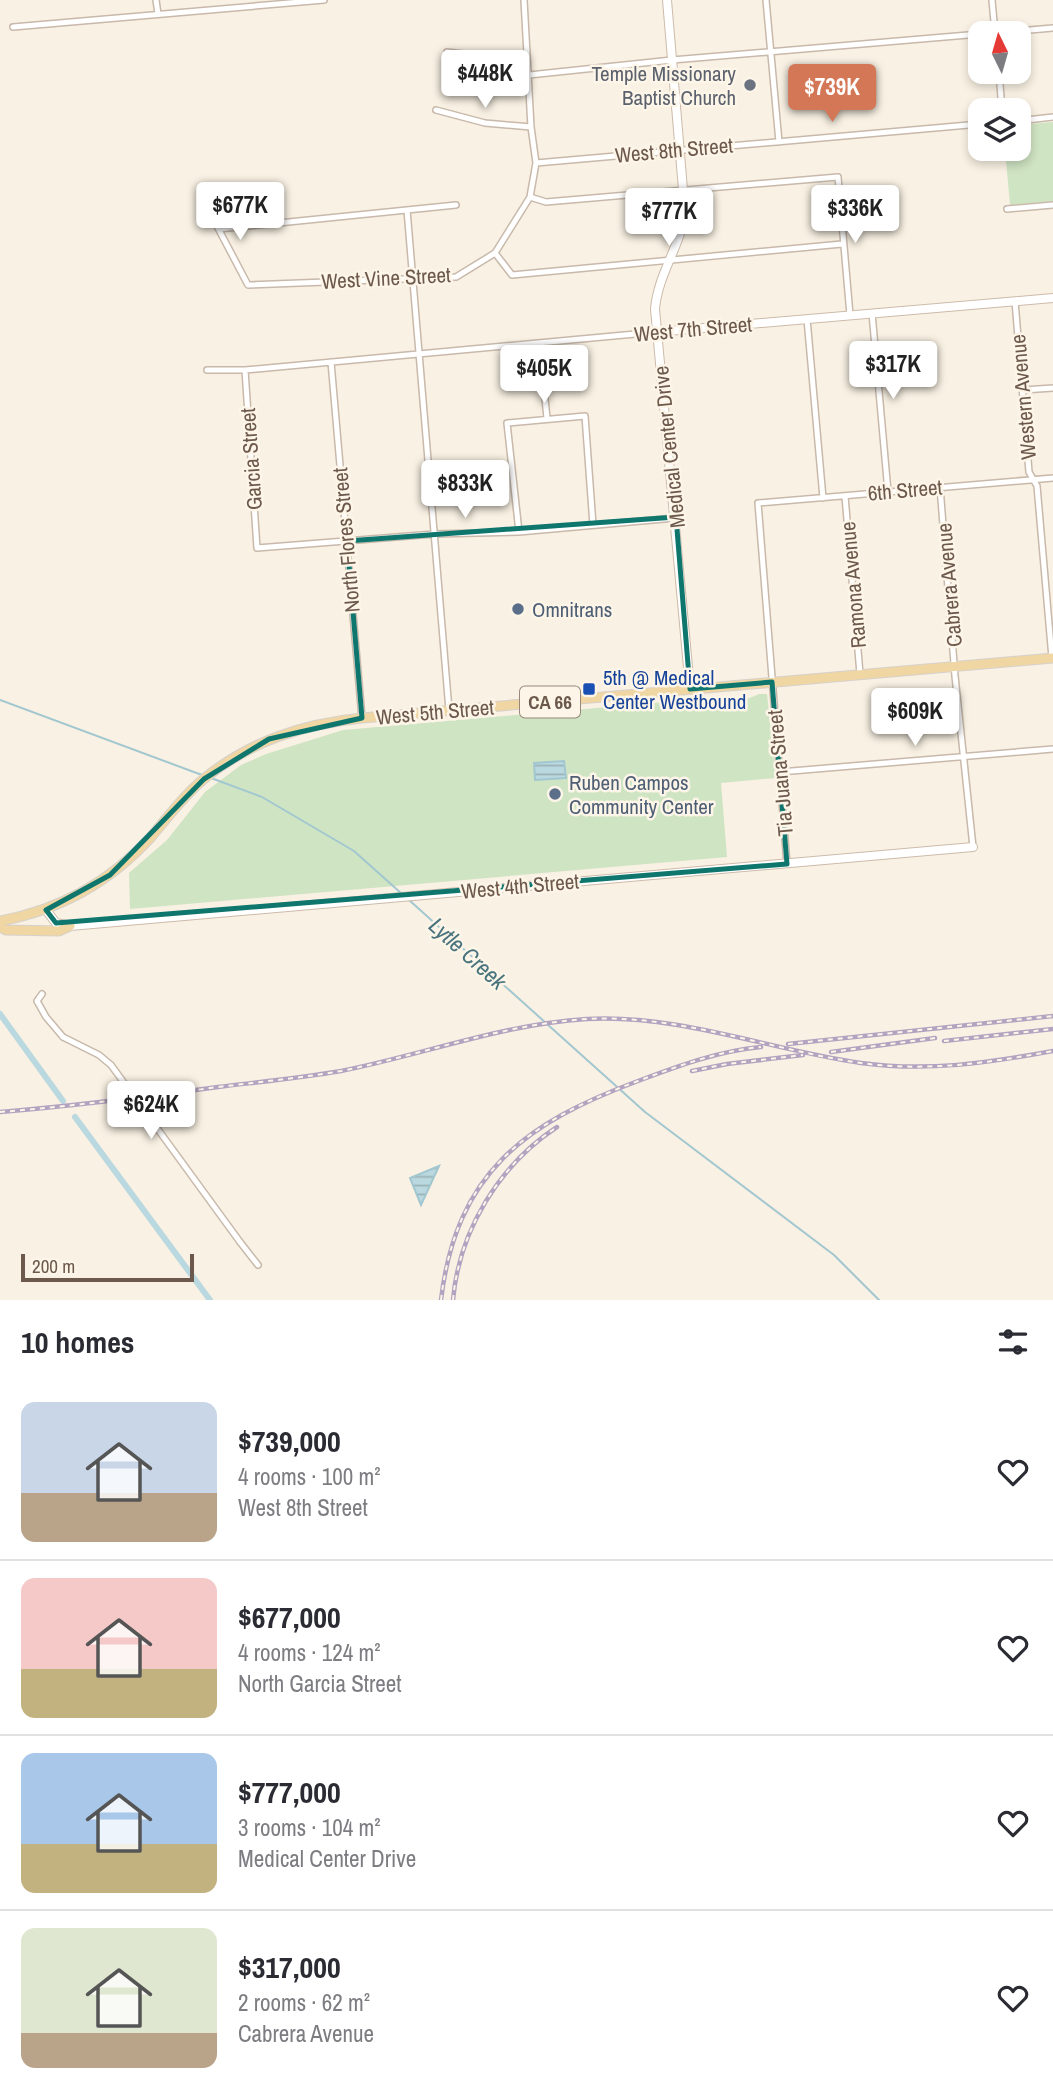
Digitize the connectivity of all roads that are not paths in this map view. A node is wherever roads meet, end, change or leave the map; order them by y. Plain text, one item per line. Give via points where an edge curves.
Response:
1 (156, 0) edge
2 (324, 0) edge
3 (524, 0) edge
4 (667, 0) edge
5 (766, 0) edge
6 (992, 0) edge
7 (158, 14) junction
8 (994, 21) edge
9 (13, 27) dead end
10 (1053, 28) edge
11 (1031, 30) edge
12 (968, 35) edge
13 (771, 51) junction
14 (447, 52) dead end
15 (527, 55) junction
16 (672, 60) junction
17 (529, 75) junction
18 (436, 110) dead end
19 (1053, 117) edge
20 (1031, 120) edge
21 (968, 125) edge
22 (531, 127) junction
23 (779, 142) junction
24 (680, 149) junction
25 (536, 163) junction
26 (683, 191) junction
27 (530, 197) junction
28 (456, 205) dead end
29 (1053, 205) edge
30 (1007, 209) dead end
31 (407, 210) junction
32 (209, 211) dead end
33 (219, 229) junction
34 (842, 244) junction
35 (495, 253) junction
36 (669, 261) junction
37 (412, 279) junction
38 (1053, 298) edge
39 (1015, 301) junction
40 (872, 313) junction
41 (850, 315) junction
42 (807, 319) junction
43 (657, 332) junction
44 (538, 343) junction
45 (418, 354) junction
46 (331, 362) junction
47 (207, 370) dead end
48 (245, 370) junction
49 (1053, 388) edge
50 (1023, 390) junction
51 (547, 418) junction
52 (1053, 478) edge
53 (1033, 479) junction
54 (940, 487) junction
55 (888, 492) junction
56 (845, 496) junction
57 (823, 498) junction
58 (758, 503) joint
59 (676, 517) junction
60 (593, 525) junction
61 (519, 532) junction
62 (434, 534) junction
63 (347, 541) junction
64 (1052, 658) edge
65 (955, 667) junction
66 (860, 674) junction
67 (772, 682) junction
68 (690, 690) junction
69 (449, 710) junction
70 (362, 718) junction
71 (1053, 749) edge
72 (964, 757) junction
73 (780, 772) junction
74 (973, 847) joint
75 (886, 855) joint
76 (787, 864) junction
77 (46, 909) junction
78 (0, 921) edge
79 (70, 926) junction
80 (0, 927) edge
81 (42, 993) dead end
82 (258, 1265) dead end

1 - 7 street
2 - 7 street
3 - 15 street
4 - 16 street, Medical Center Drive
5 - 13 street
6 - 8 street
7 - 9 street
10 - 11 street
12 - 13 street
13 - 16 street
13 - 23 street
14 - 15 street
15 - 17 street
16 - 17 street
16 - 24 street, Medical Center Drive
17 - 22 street
18 - 22 street via 485,123
19 - 20 street
21 - 23 street, West 8th Street
22 - 25 street
23 - 24 street, West 8th Street
24 - 25 street, West 8th Street
24 - 26 street, Medical Center Drive
25 - 27 street
26 - 27 street via 546,202
26 - 34 street via 838,177
26 - 36 street, Medical Center Drive via 683,228
27 - 35 street
28 - 31 street
29 - 30 street
31 - 33 street
31 - 37 street
32 - 33 street
33 - 37 street, West Vine Street via 248,285
34 - 36 street
34 - 41 street
35 - 36 street via 512,275
35 - 37 street, West Vine Street via 456,277
36 - 43 street, Medical Center Drive via 656,293
37 - 45 street
38 - 39 street, West 7th Street
39 - 40 street, West 7th Street
39 - 50 street, Western Avenue
40 - 41 street, West 7th Street
40 - 55 street
41 - 42 street, West 7th Street
42 - 43 street, West 7th Street
42 - 57 street, Ramona Avenue
43 - 44 street, West 7th Street
43 - 59 street, Medical Center Drive
44 - 45 street, West 7th Street
44 - 51 street
45 - 46 street, West 7th Street
45 - 62 street
46 - 48 street, West 7th Street
46 - 63 street, North Flores Street
47 - 48 street, West 7th Street
48 - 63 street, Garcia Street via 257,548
49 - 50 street
50 - 53 street, Western Avenue
51 - 60 street via 585,416
51 - 61 street via 507,423
52 - 53 street, 6th Street
53 - 54 street, 6th Street
53 - 64 street, Western Avenue
54 - 55 street, 6th Street
54 - 65 street, Cabrera Avenue
55 - 56 street, 6th Street
56 - 57 street, 6th Street
56 - 66 street, Ramona Avenue
57 - 58 street, 6th Street
58 - 67 street, Tia Juana Street
59 - 60 street
59 - 68 street, Medical Center Drive
60 - 61 street
61 - 62 street
62 - 63 street
62 - 69 street
63 - 70 street, North Flores Street
64 - 65 main road, West 5th Street / CA 66
65 - 66 main road, West 5th Street / CA 66
65 - 72 street, Cabrera Avenue
66 - 67 main road, West 5th Street / CA 66
67 - 68 main road, West 5th Street / CA 66
67 - 73 street, Tia Juana Street
68 - 69 main road, West 5th Street / CA 66
69 - 70 main road, West 5th Street / CA 66
70 - 77 main road, West 5th Street / CA 66 via 288,732 227,762 184,798 110,875
71 - 72 street
72 - 73 street
72 - 74 street, Cabrera Avenue
73 - 76 street, Tia Juana Street
74 - 75 street, Cabrera Avenue
75 - 76 street, West 4th Street
76 - 79 street, West 4th Street
77 - 78 main road, CA 66
77 - 79 street via 56,923
79 - 80 main road via 59,931
81 - 82 street, bridge via 37,1001 46,1017 63,1037 111,1065

